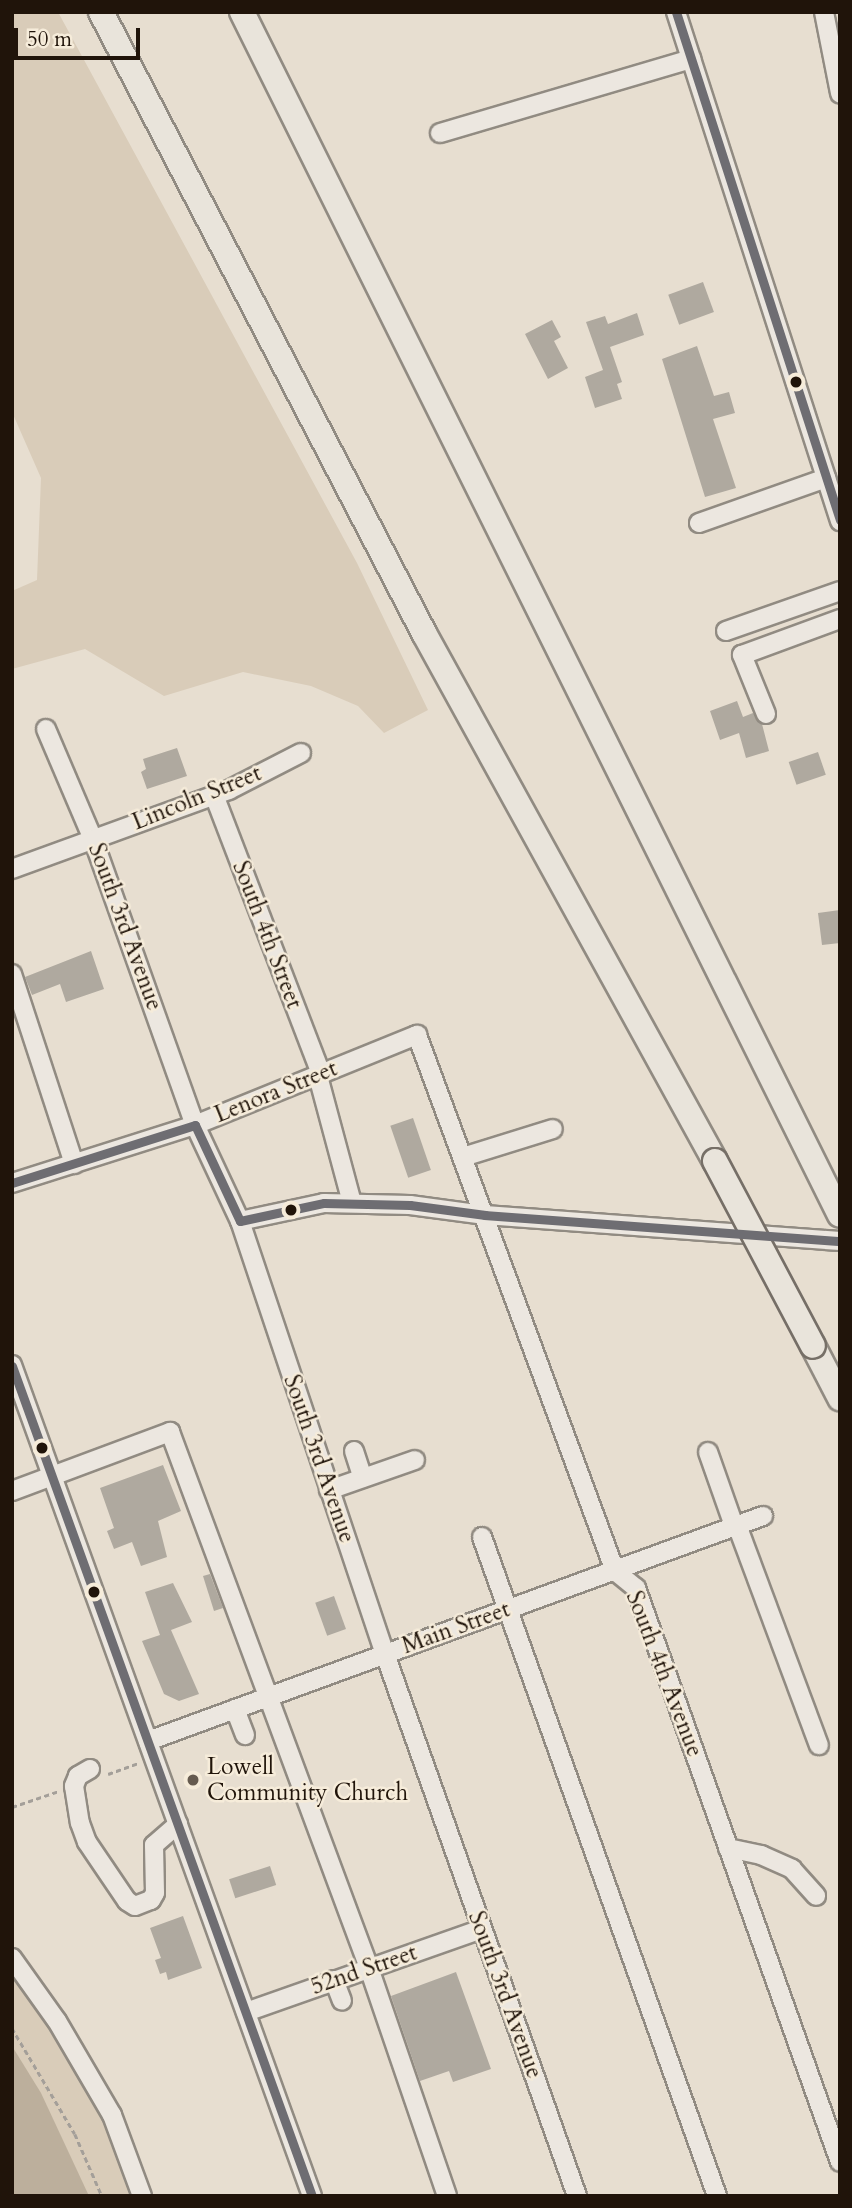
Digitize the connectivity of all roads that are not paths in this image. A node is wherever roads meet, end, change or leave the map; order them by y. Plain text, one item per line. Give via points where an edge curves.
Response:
1 (101, 12) edge
2 (242, 12) edge
3 (676, 12) edge
4 (824, 12) edge
5 (691, 59) junction
6 (839, 89) edge
7 (440, 133) dead end
8 (826, 478) junction
9 (840, 521) edge
10 (699, 523) dead end
11 (840, 590) edge
12 (840, 619) edge
13 (726, 631) dead end
14 (766, 714) dead end
15 (46, 729) dead end
16 (302, 753) dead end
17 (214, 795) junction
18 (93, 839) junction
19 (12, 869) edge
20 (12, 974) edge
21 (417, 1035) joint
22 (319, 1075) junction
23 (195, 1125) junction
24 (553, 1129) dead end
25 (463, 1157) junction
26 (74, 1164) junction
27 (12, 1183) edge
28 (352, 1203) junction
29 (485, 1215) junction
30 (840, 1215) edge
31 (240, 1221) junction
32 (840, 1241) edge
33 (12, 1365) edge
34 (840, 1398) edge
35 (354, 1451) dead end
36 (708, 1452) dead end
37 (415, 1460) dead end
38 (51, 1474) junction
39 (363, 1478) junction
40 (330, 1490) junction
41 (12, 1491) edge
42 (763, 1516) dead end
43 (736, 1526) junction
44 (482, 1537) dead end
45 (615, 1571) junction
46 (506, 1610) junction
47 (384, 1654) junction
48 (268, 1697) junction
49 (235, 1709) junction
50 (245, 1735) dead end
51 (148, 1741) junction
52 (819, 1745) dead end
53 (90, 1769) dead end
54 (178, 1824) junction
55 (728, 1848) junction
56 (816, 1896) dead end
57 (482, 1928) junction
58 (12, 1958) edge
59 (369, 1968) junction
60 (334, 1980) junction
61 (342, 2001) dead end
62 (246, 2012) junction
63 (840, 2162) edge
64 (142, 2196) edge
65 (312, 2196) edge
66 (447, 2196) edge
67 (578, 2196) edge
68 (717, 2196) edge

1 - 34 highway, bridge via 424,633
2 - 30 highway
3 - 5 street
4 - 6 street
5 - 7 street
5 - 8 street
8 - 9 street
8 - 10 street
11 - 13 street
12 - 14 street via 742,654
15 - 18 street, South 3rd Avenue
16 - 17 street, Lincoln Street
17 - 18 street, Lincoln Street
17 - 22 street, South 4th Street
18 - 19 street, Lincoln Street
18 - 23 street, South 3rd Avenue
20 - 26 street
21 - 22 street, Lenora Street
21 - 25 street, South 4th Avenue
22 - 23 street, Lenora Street
22 - 28 street, South 4th Street
23 - 26 street, Lenora Street
23 - 31 street, South 3rd Avenue
24 - 25 street
25 - 29 street, South 4th Avenue
26 - 27 street, Lenora Street
28 - 29 street
28 - 31 street via 324,1203
29 - 32 street
29 - 45 street, South 4th Avenue
31 - 40 street, South 3rd Avenue
33 - 38 street
35 - 39 street
36 - 43 street
37 - 39 street
38 - 41 street
38 - 48 street via 170,1433
38 - 51 street
39 - 40 street
40 - 47 street, South 3rd Avenue
42 - 43 street, Main Street
43 - 45 street, Main Street
43 - 52 street
44 - 46 street
45 - 46 street, Main Street
45 - 55 street, South 4th Avenue via 636,1588
46 - 47 street, Main Street
46 - 68 street
47 - 48 street, Main Street
47 - 57 street, South 3rd Avenue
48 - 49 street, Main Street
48 - 59 street
49 - 50 street
49 - 51 street, Main Street
51 - 54 street
53 - 54 street via 78,1776 74,1786 80,1823 87,1842 135,1906 151,1900 155,1893 154,1845
54 - 62 street
55 - 56 street via 761,1854 792,1868
55 - 63 street, South 4th Avenue
57 - 59 street, 52nd Street
57 - 67 street, South 3rd Avenue
58 - 64 street via 57,2021 112,2115
59 - 60 street, 52nd Street
59 - 66 street
60 - 61 street
60 - 62 street, 52nd Street
62 - 65 street

